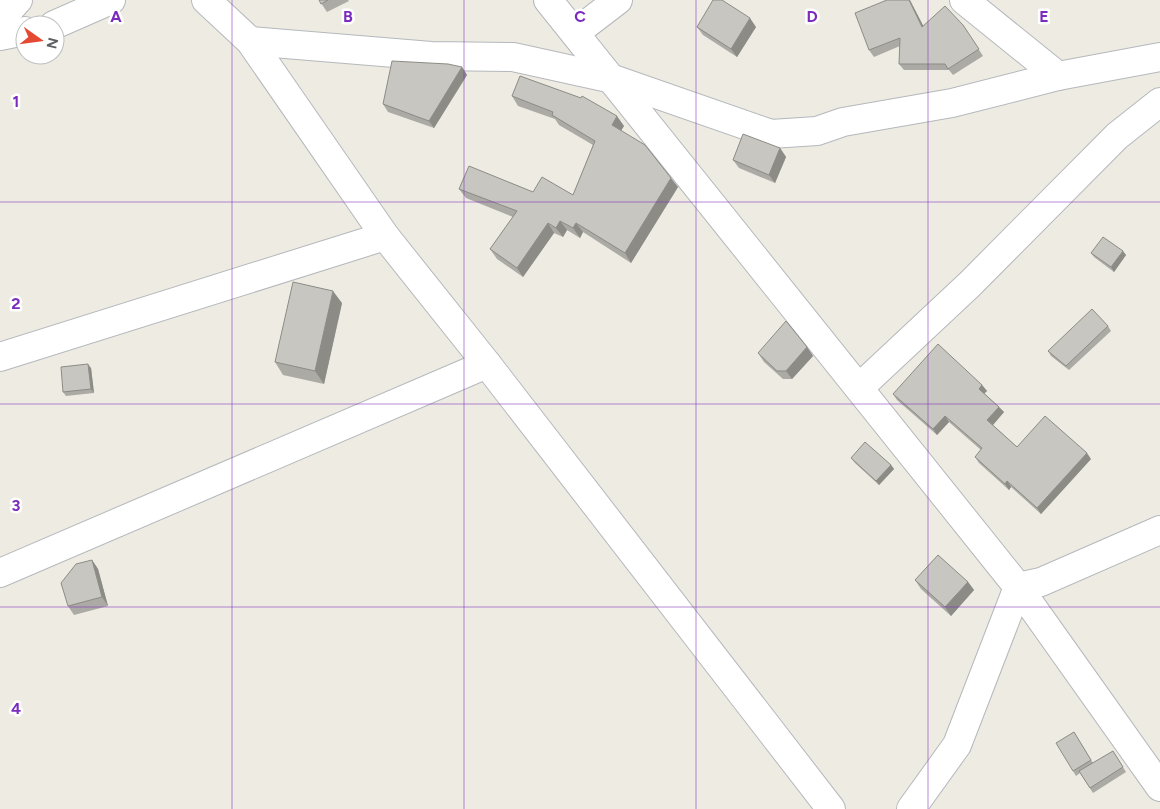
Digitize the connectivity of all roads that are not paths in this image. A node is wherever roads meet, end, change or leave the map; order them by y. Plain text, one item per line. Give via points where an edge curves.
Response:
1 (18, 0) edge
2 (112, 0) edge
3 (206, 0) edge
4 (548, 0) edge
5 (618, 0) edge
6 (964, 0) edge
7 (0, 20) edge
8 (65, 20) edge
9 (15, 33) edge
10 (575, 33) junction
11 (0, 36) edge
12 (250, 41) junction
13 (1160, 57) edge
14 (1058, 76) junction
15 (613, 79) junction
16 (1160, 102) edge
17 (385, 236) junction
18 (0, 357) edge
19 (486, 364) junction
20 (859, 388) junction
21 (1160, 530) edge
22 (0, 573) edge
23 (1018, 586) junction
24 (1160, 787) edge
25 (832, 809) edge
26 (911, 809) edge

1 - 7 street
2 - 8 street
3 - 12 street
4 - 10 street
5 - 10 street
6 - 14 street
9 - 11 street
10 - 15 street
12 - 15 street via 431,56 513,57
12 - 17 street
13 - 14 street
14 - 15 street via 952,103 843,122 817,131 771,134
15 - 20 street
16 - 20 street via 1117,136 970,284
17 - 18 street
17 - 19 street
19 - 22 street
19 - 25 street
20 - 23 street
21 - 23 street via 1041,582
23 - 24 street
23 - 26 street via 957,744

